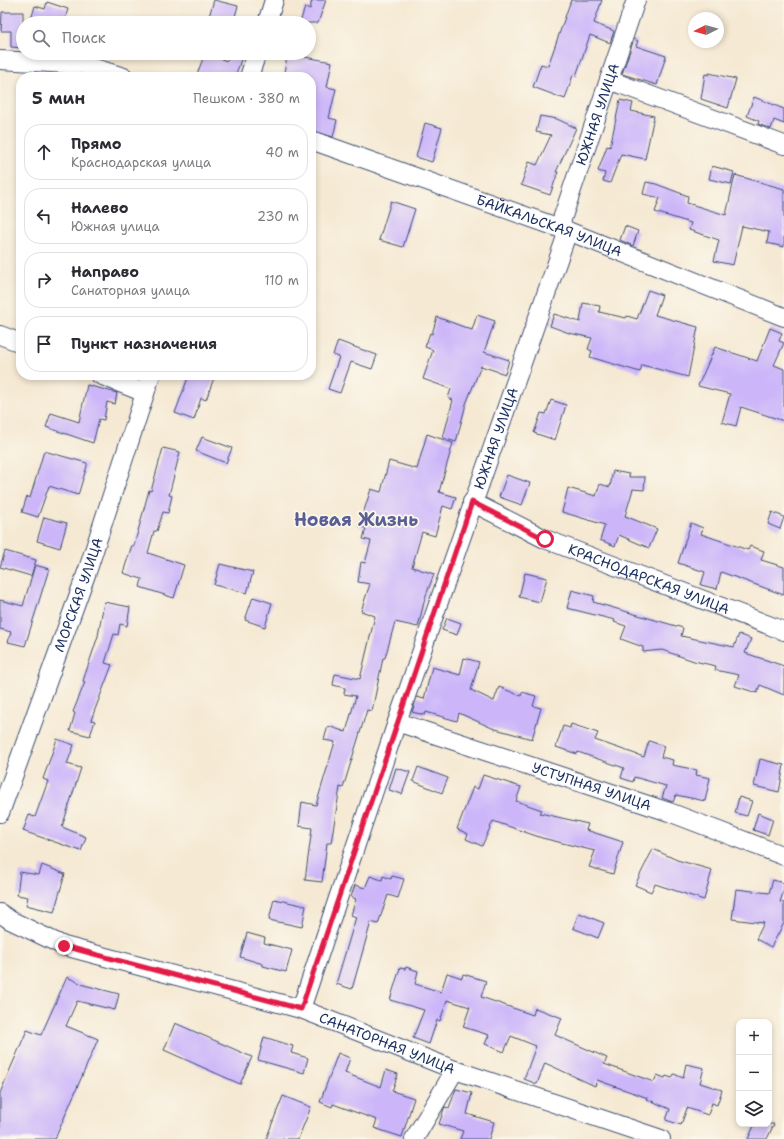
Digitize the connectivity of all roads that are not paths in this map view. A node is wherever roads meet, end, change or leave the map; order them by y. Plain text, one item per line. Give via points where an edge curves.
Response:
1 (274, 0) edge
2 (636, 0) edge
3 (269, 16) edge
4 (0, 60) edge
5 (255, 60) edge
6 (108, 72) edge
7 (251, 72) edge
8 (609, 80) junction
9 (316, 142) edge
10 (784, 145) edge
11 (563, 229) junction
12 (784, 317) edge
13 (0, 335) edge
14 (16, 341) edge
15 (113, 380) edge
16 (150, 380) edge
17 (146, 393) junction
18 (472, 502) junction
19 (784, 631) edge
20 (397, 722) junction
21 (0, 813) edge
22 (784, 856) edge
23 (0, 913) edge
24 (301, 1009) junction
25 (455, 1070) junction
26 (414, 1139) edge
27 (661, 1139) edge

1 - 3 street
2 - 8 street, ЮЖНАЯ УЛИЦА
4 - 6 street via 85,65
5 - 7 street
8 - 10 street
8 - 11 street, ЮЖНАЯ УЛИЦА
9 - 11 street, БАЙКАЛЬСКАЯ УЛИЦА
11 - 12 street, БАЙКАЛЬСКАЯ УЛИЦА
11 - 18 street, ЮЖНАЯ УЛИЦА
13 - 14 street
15 - 17 street
16 - 17 street, МОРСКАЯ УЛИЦА
17 - 21 street, МОРСКАЯ УЛИЦА via 88,569
18 - 19 street, КРАСНОДАРСКАЯ УЛИЦА via 545,539
18 - 20 street, ЮЖНАЯ УЛИЦА
20 - 22 street, УСТУПНАЯ УЛИЦА via 669,812
20 - 24 street, ЮЖНАЯ УЛИЦА
23 - 24 street, САНАТОРНАЯ УЛИЦА via 64,946
24 - 25 street, САНАТОРНАЯ УЛИЦА
25 - 26 street
25 - 27 street, САНАТОРНАЯ УЛИЦА

